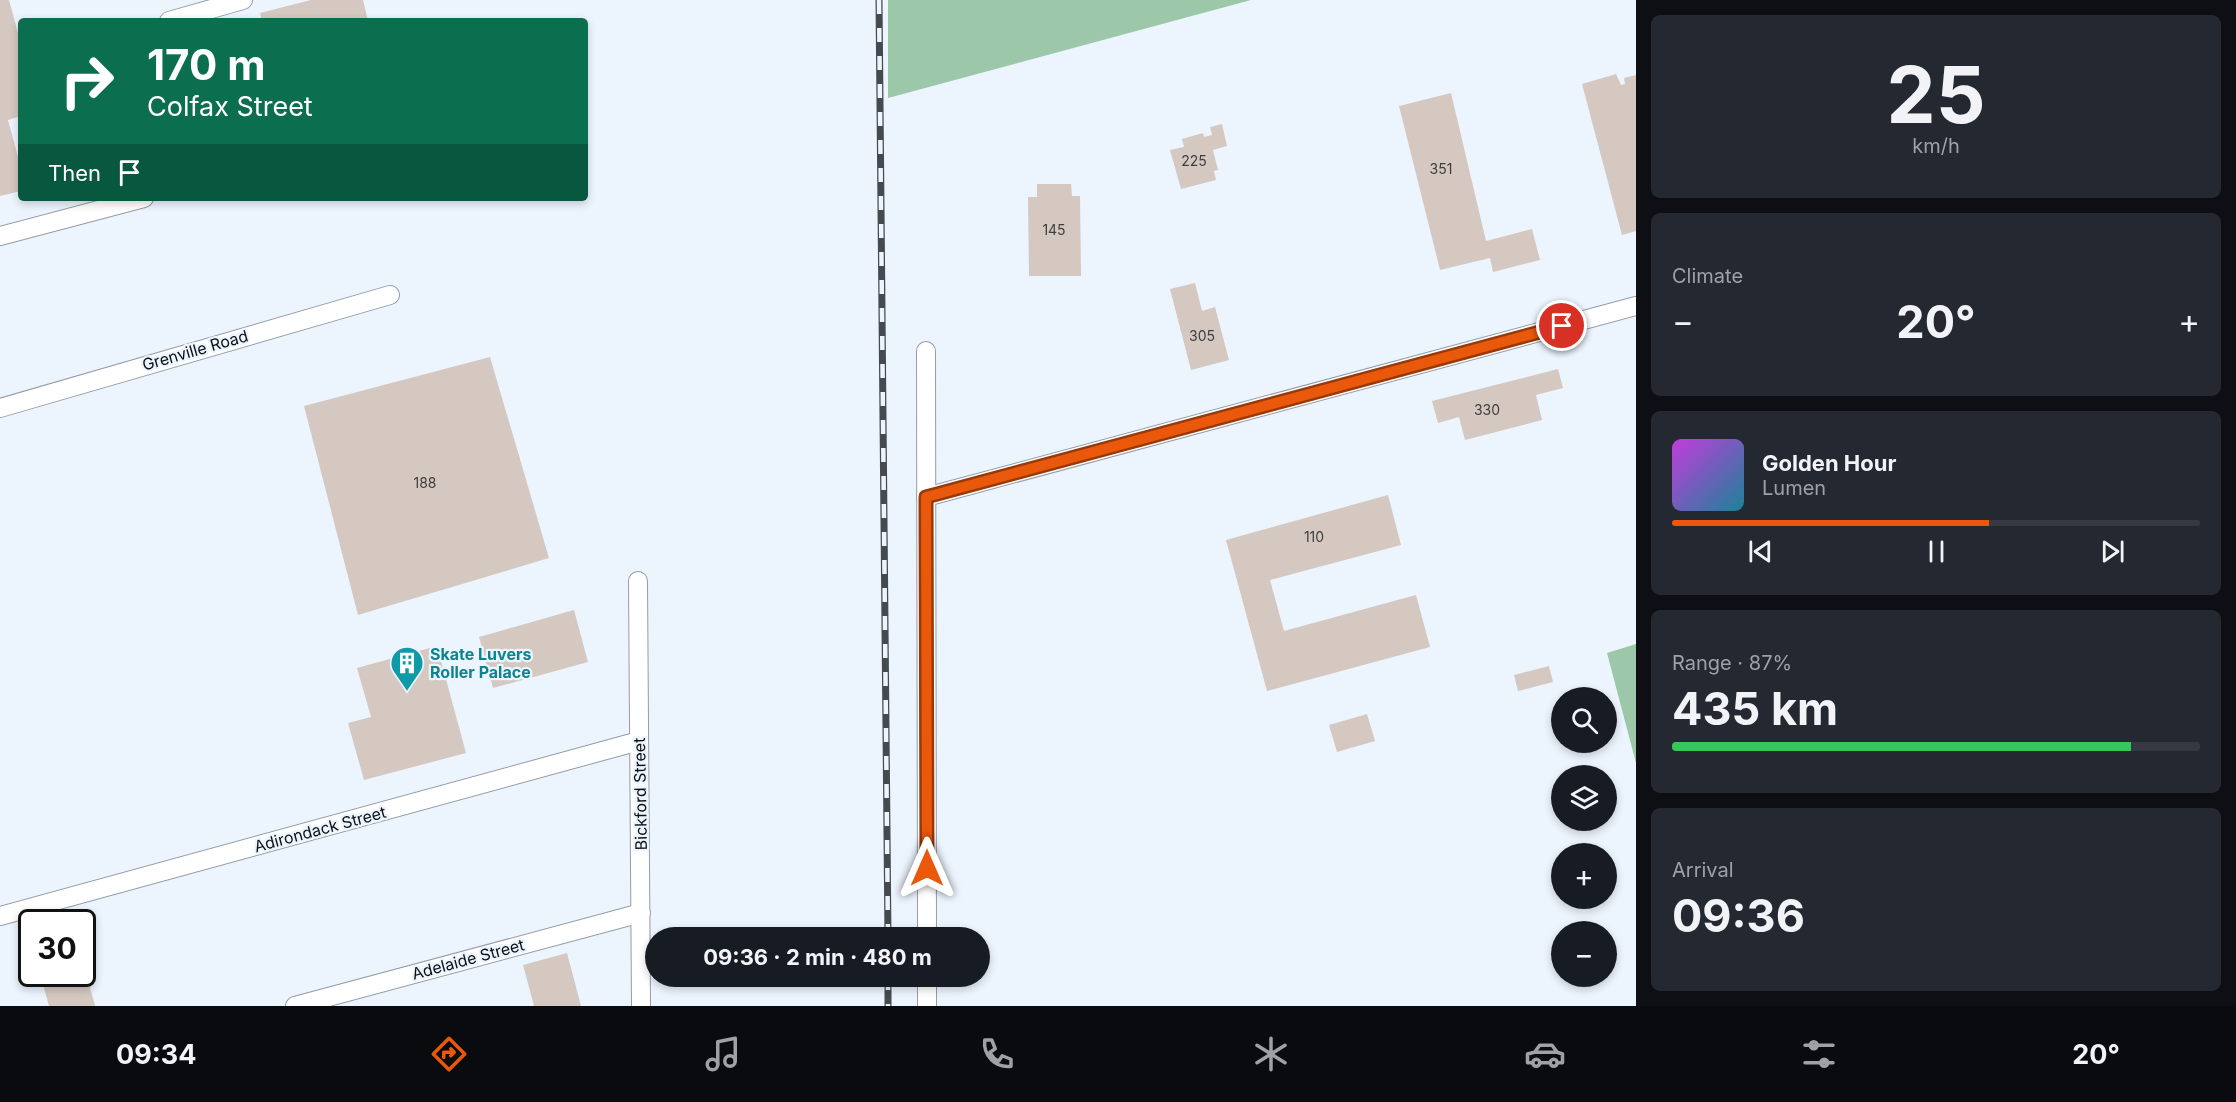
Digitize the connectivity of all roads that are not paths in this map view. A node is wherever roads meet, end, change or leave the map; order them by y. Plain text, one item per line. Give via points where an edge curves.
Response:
1 (243, 0) edge
2 (180, 18) edge
3 (133, 201) edge
4 (0, 236) edge
5 (390, 295) dead end
6 (1636, 306) edge
7 (926, 351) dead end
8 (0, 408) edge
9 (926, 497) junction
10 (638, 581) dead end
11 (639, 741) junction
12 (641, 913) junction
13 (0, 916) edge
14 (927, 927) edge
15 (927, 987) edge
16 (295, 1006) edge
17 (641, 1006) edge
18 (927, 1006) edge

1 - 2 street
3 - 4 street
5 - 8 street, Grenville Road
6 - 9 street
7 - 9 street
9 - 14 street
10 - 11 street, Bickford Street
11 - 12 street, Bickford Street
11 - 13 street, Adirondack Street
12 - 16 street, Adelaide Street
12 - 17 street, Bickford Street
15 - 18 street

